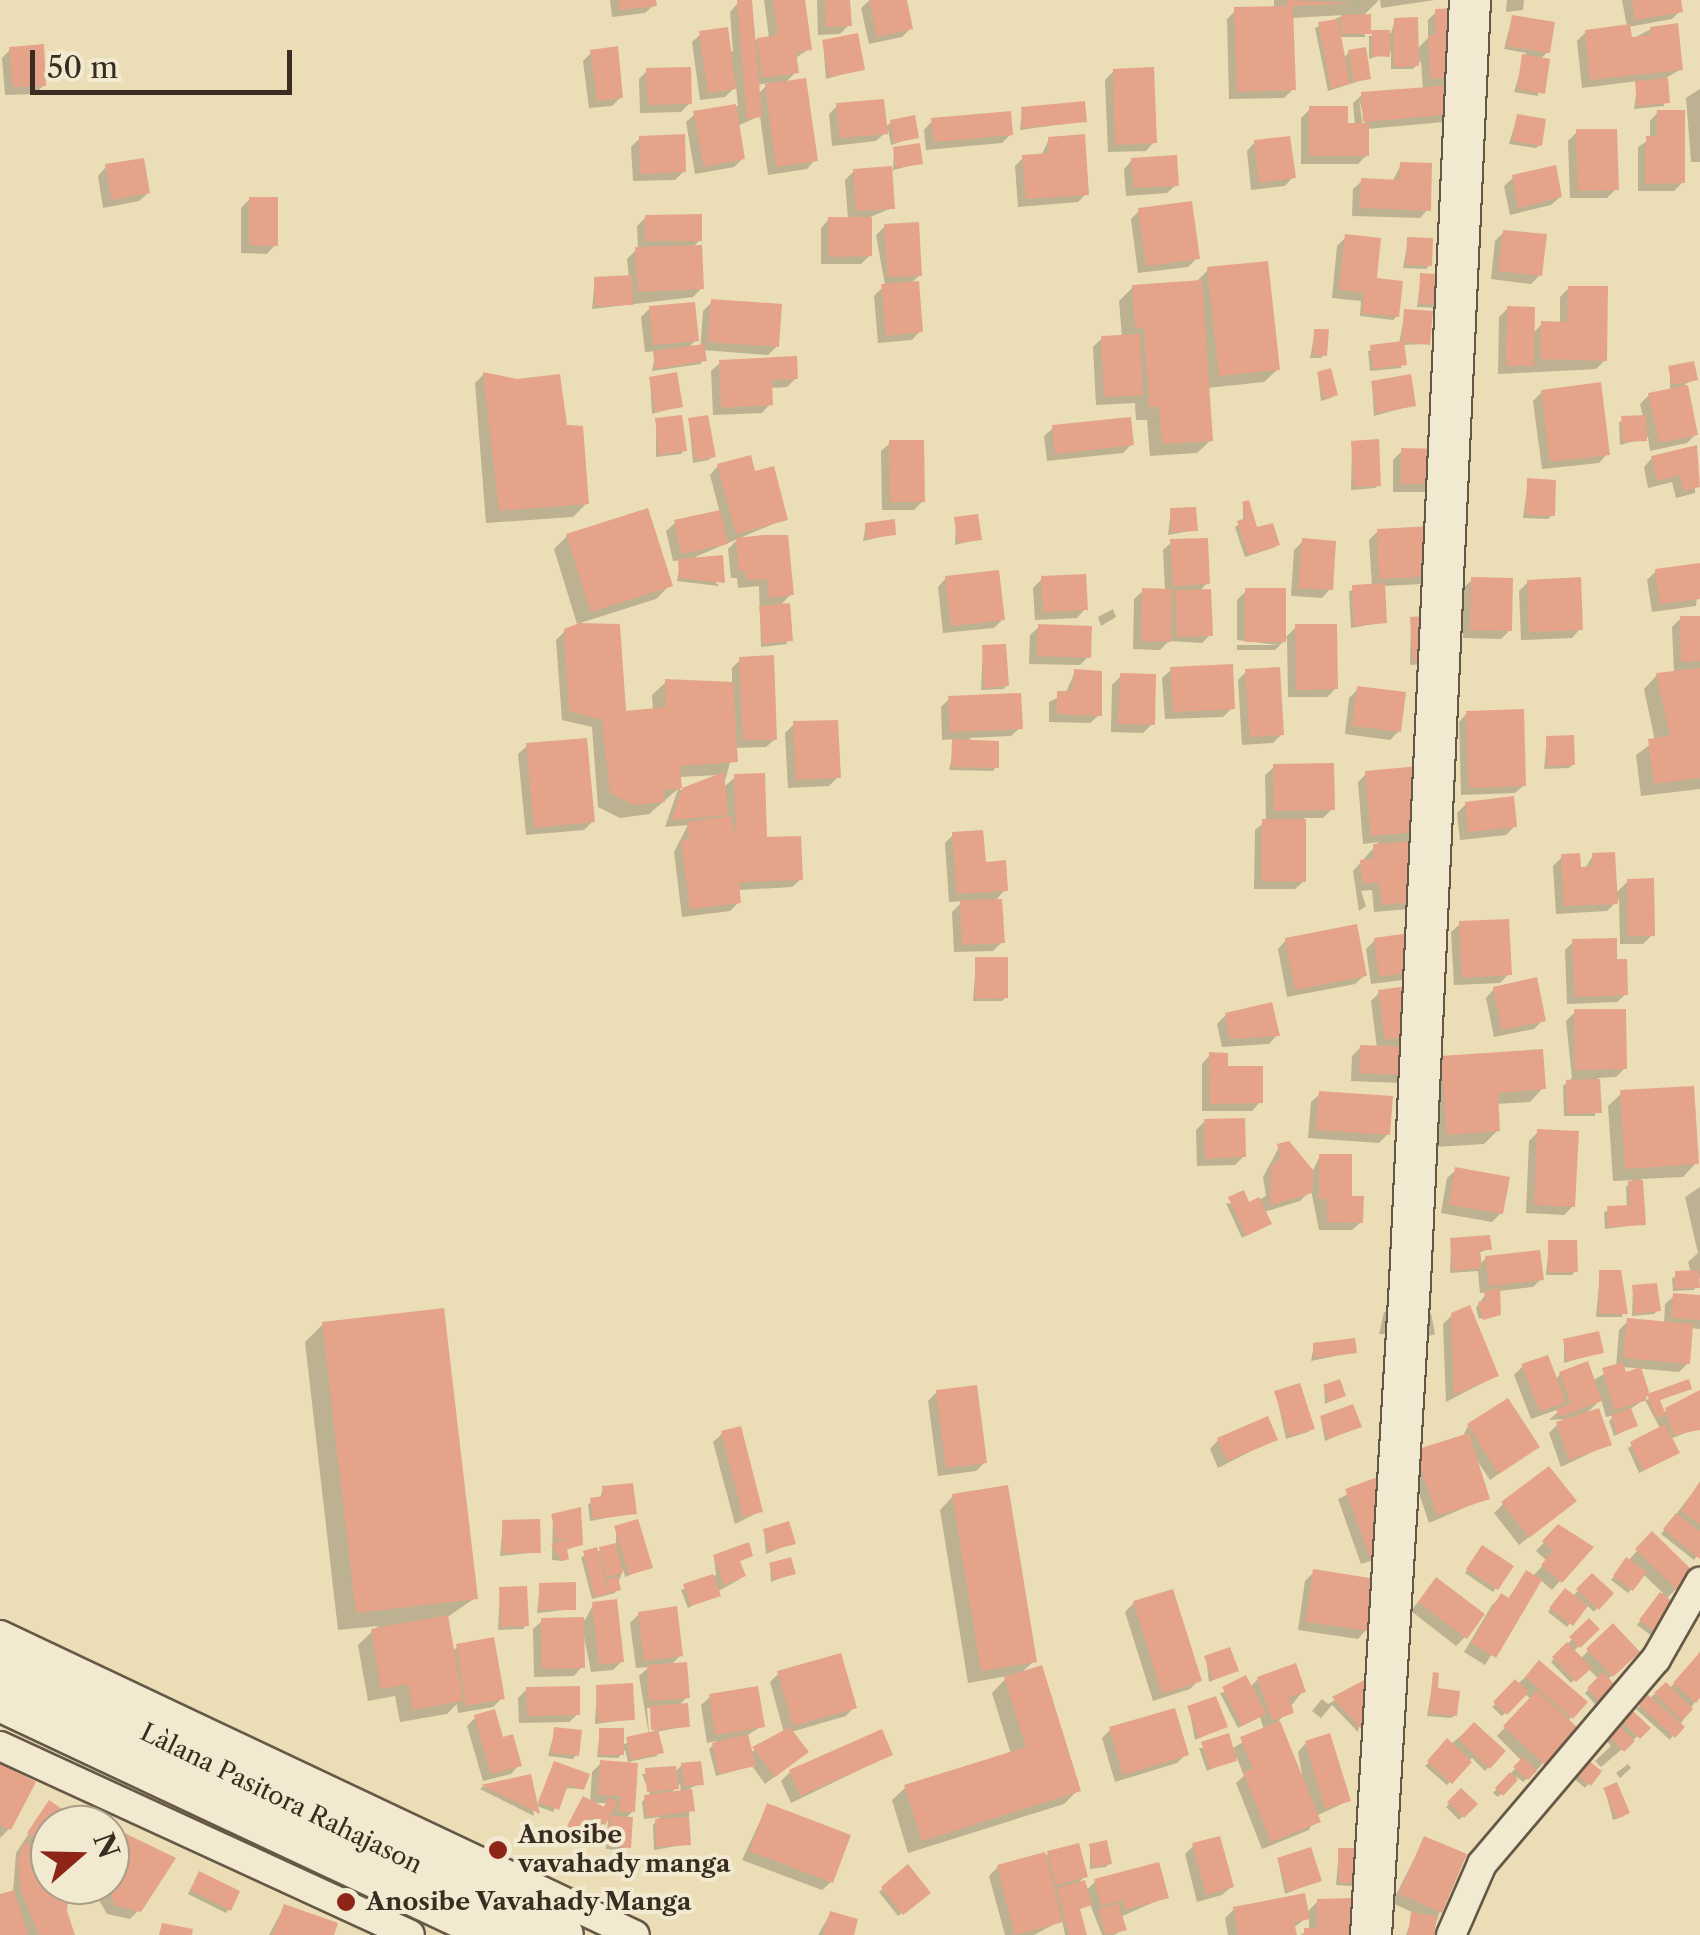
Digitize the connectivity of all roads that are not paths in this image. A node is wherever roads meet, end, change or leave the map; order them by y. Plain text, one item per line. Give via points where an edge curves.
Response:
1 (1470, 0) edge
2 (1700, 1582) edge
3 (0, 1635) edge
4 (0, 1663) edge
5 (0, 1701) edge
6 (0, 1746) edge
7 (410, 1935) edge
8 (498, 1935) edge
9 (562, 1935) edge
10 (635, 1935) edge
11 (1371, 1935) edge
12 (1451, 1935) edge

1 - 11 street via 1410,1282
2 - 12 street via 1656,1660 1482,1864
3 - 10 street
4 - 9 street, Làlana Pasitora Rahajason
5 - 8 street, Làlana Pasitora Rahajason
6 - 7 street

